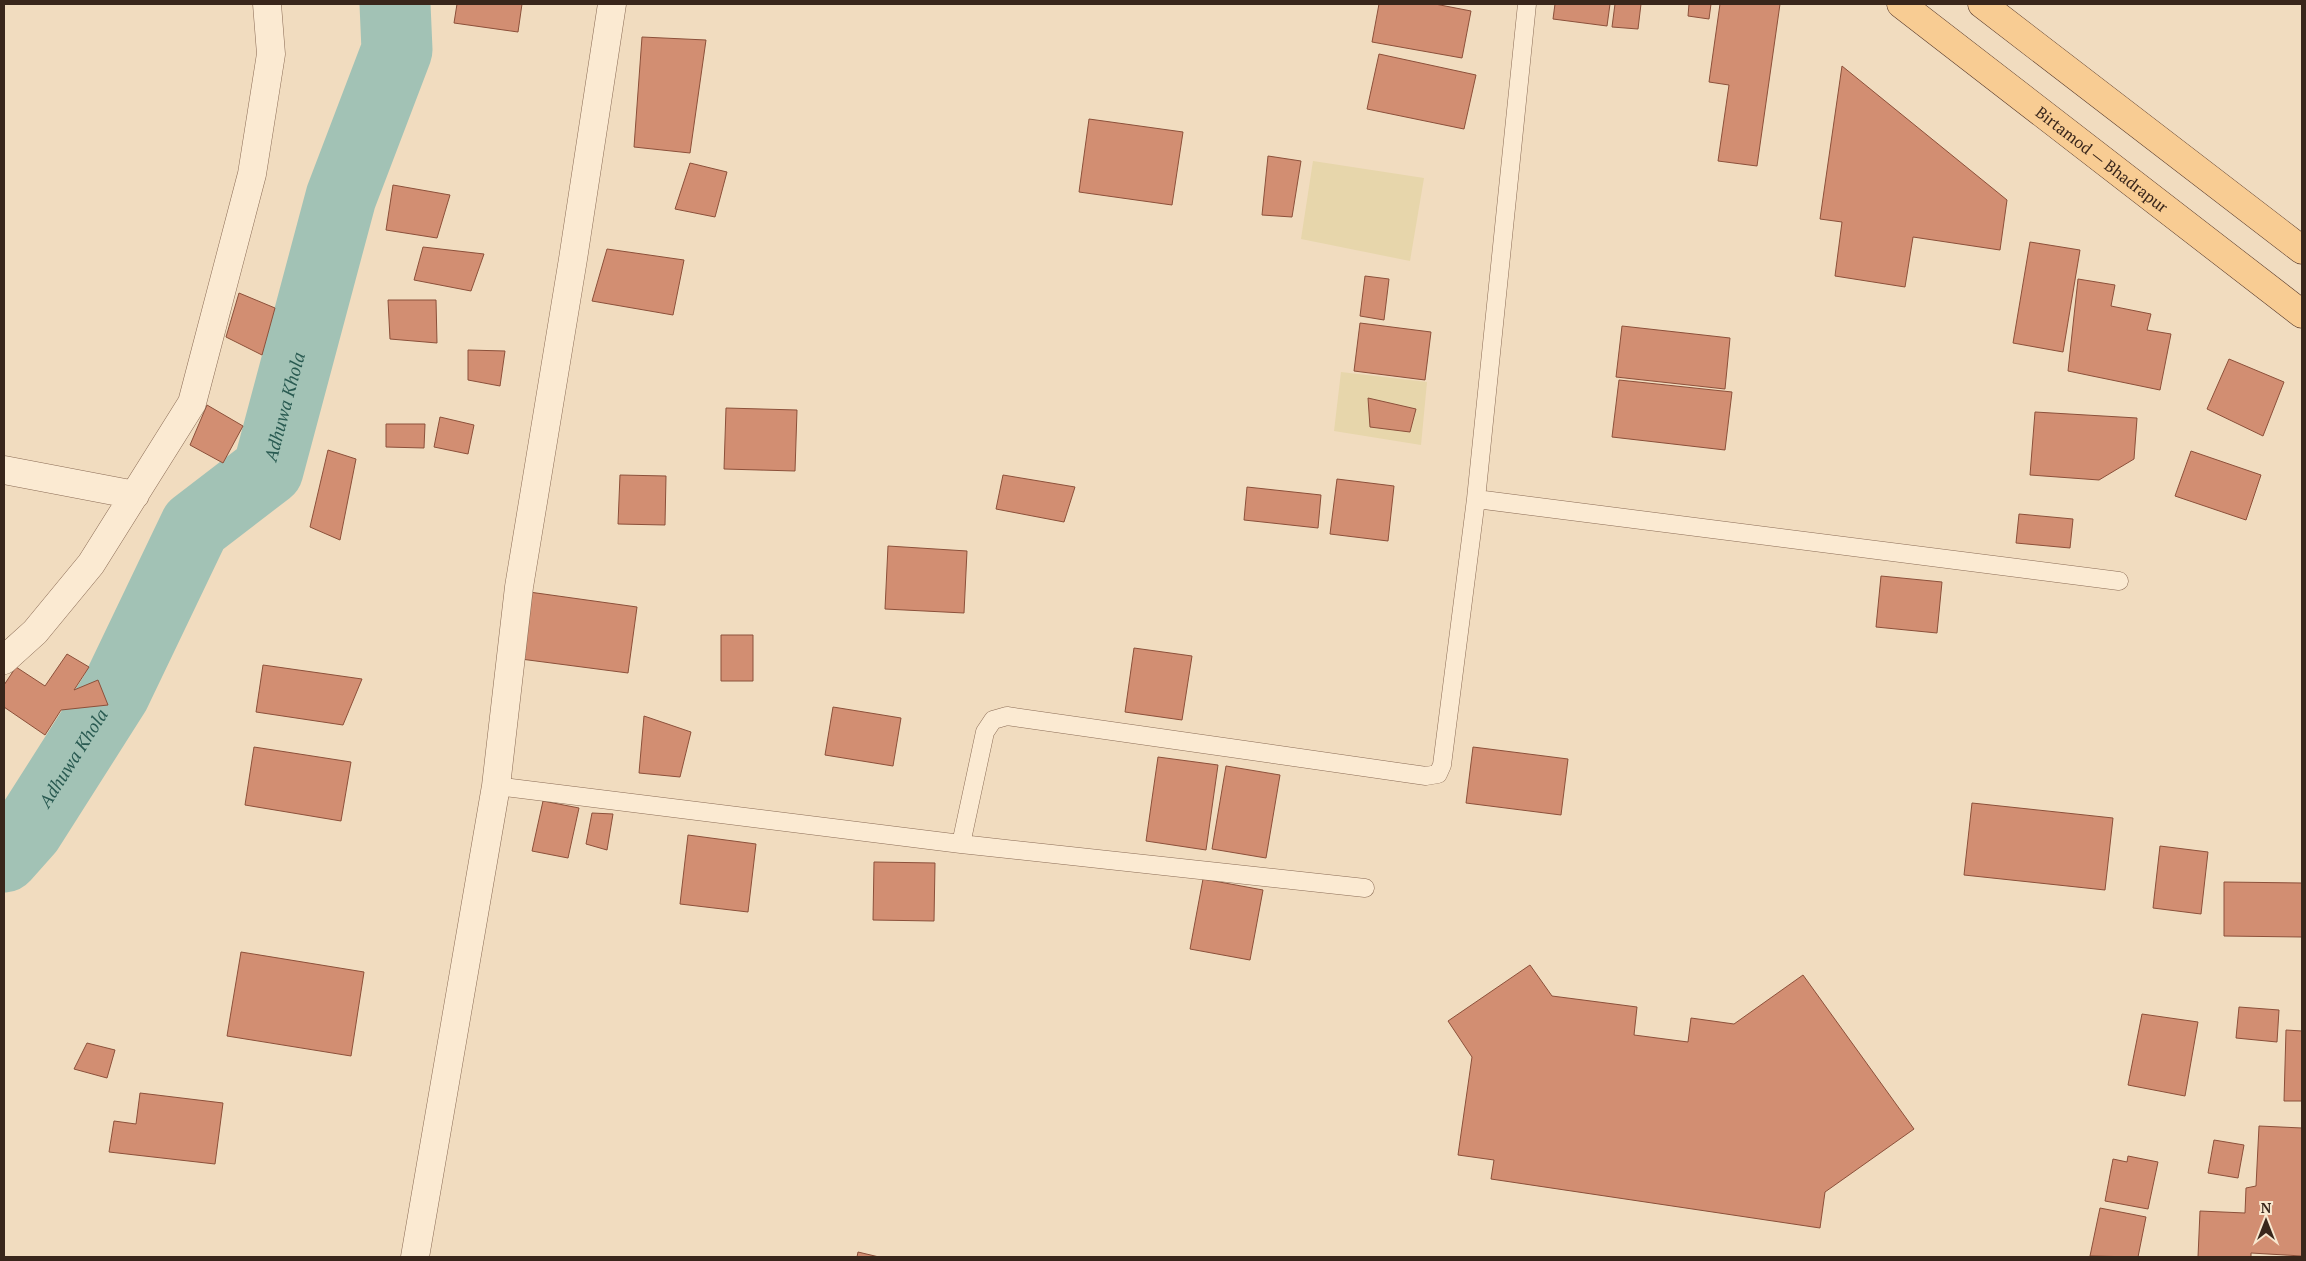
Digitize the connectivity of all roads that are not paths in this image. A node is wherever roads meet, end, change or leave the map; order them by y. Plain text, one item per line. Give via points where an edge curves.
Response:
1 (267, 4) edge
2 (612, 4) edge
3 (1527, 4) edge
4 (1901, 4) edge
5 (1982, 4) edge
6 (2302, 250) edge
7 (2302, 314) edge
8 (4, 470) edge
9 (135, 495) junction
10 (1476, 499) junction
11 (2119, 581) dead end
12 (4, 629) edge
13 (35, 632) junction
14 (4, 660) edge
15 (496, 786) junction
16 (961, 844) junction
17 (1365, 888) dead end
18 (415, 1257) edge

1 - 9 street via 271,54 252,174 227,276 192,403
2 - 15 street via 519,587
3 - 10 lane
4 - 7 main road, Birtamod — Bhadrapur
5 - 6 main road
8 - 9 street
9 - 13 street via 91,564
10 - 11 lane
10 - 16 lane via 1442,765 1438,774 1426,776 1007,716 993,720 985,732
12 - 13 street
13 - 14 street
15 - 16 lane
15 - 18 street
16 - 17 lane

